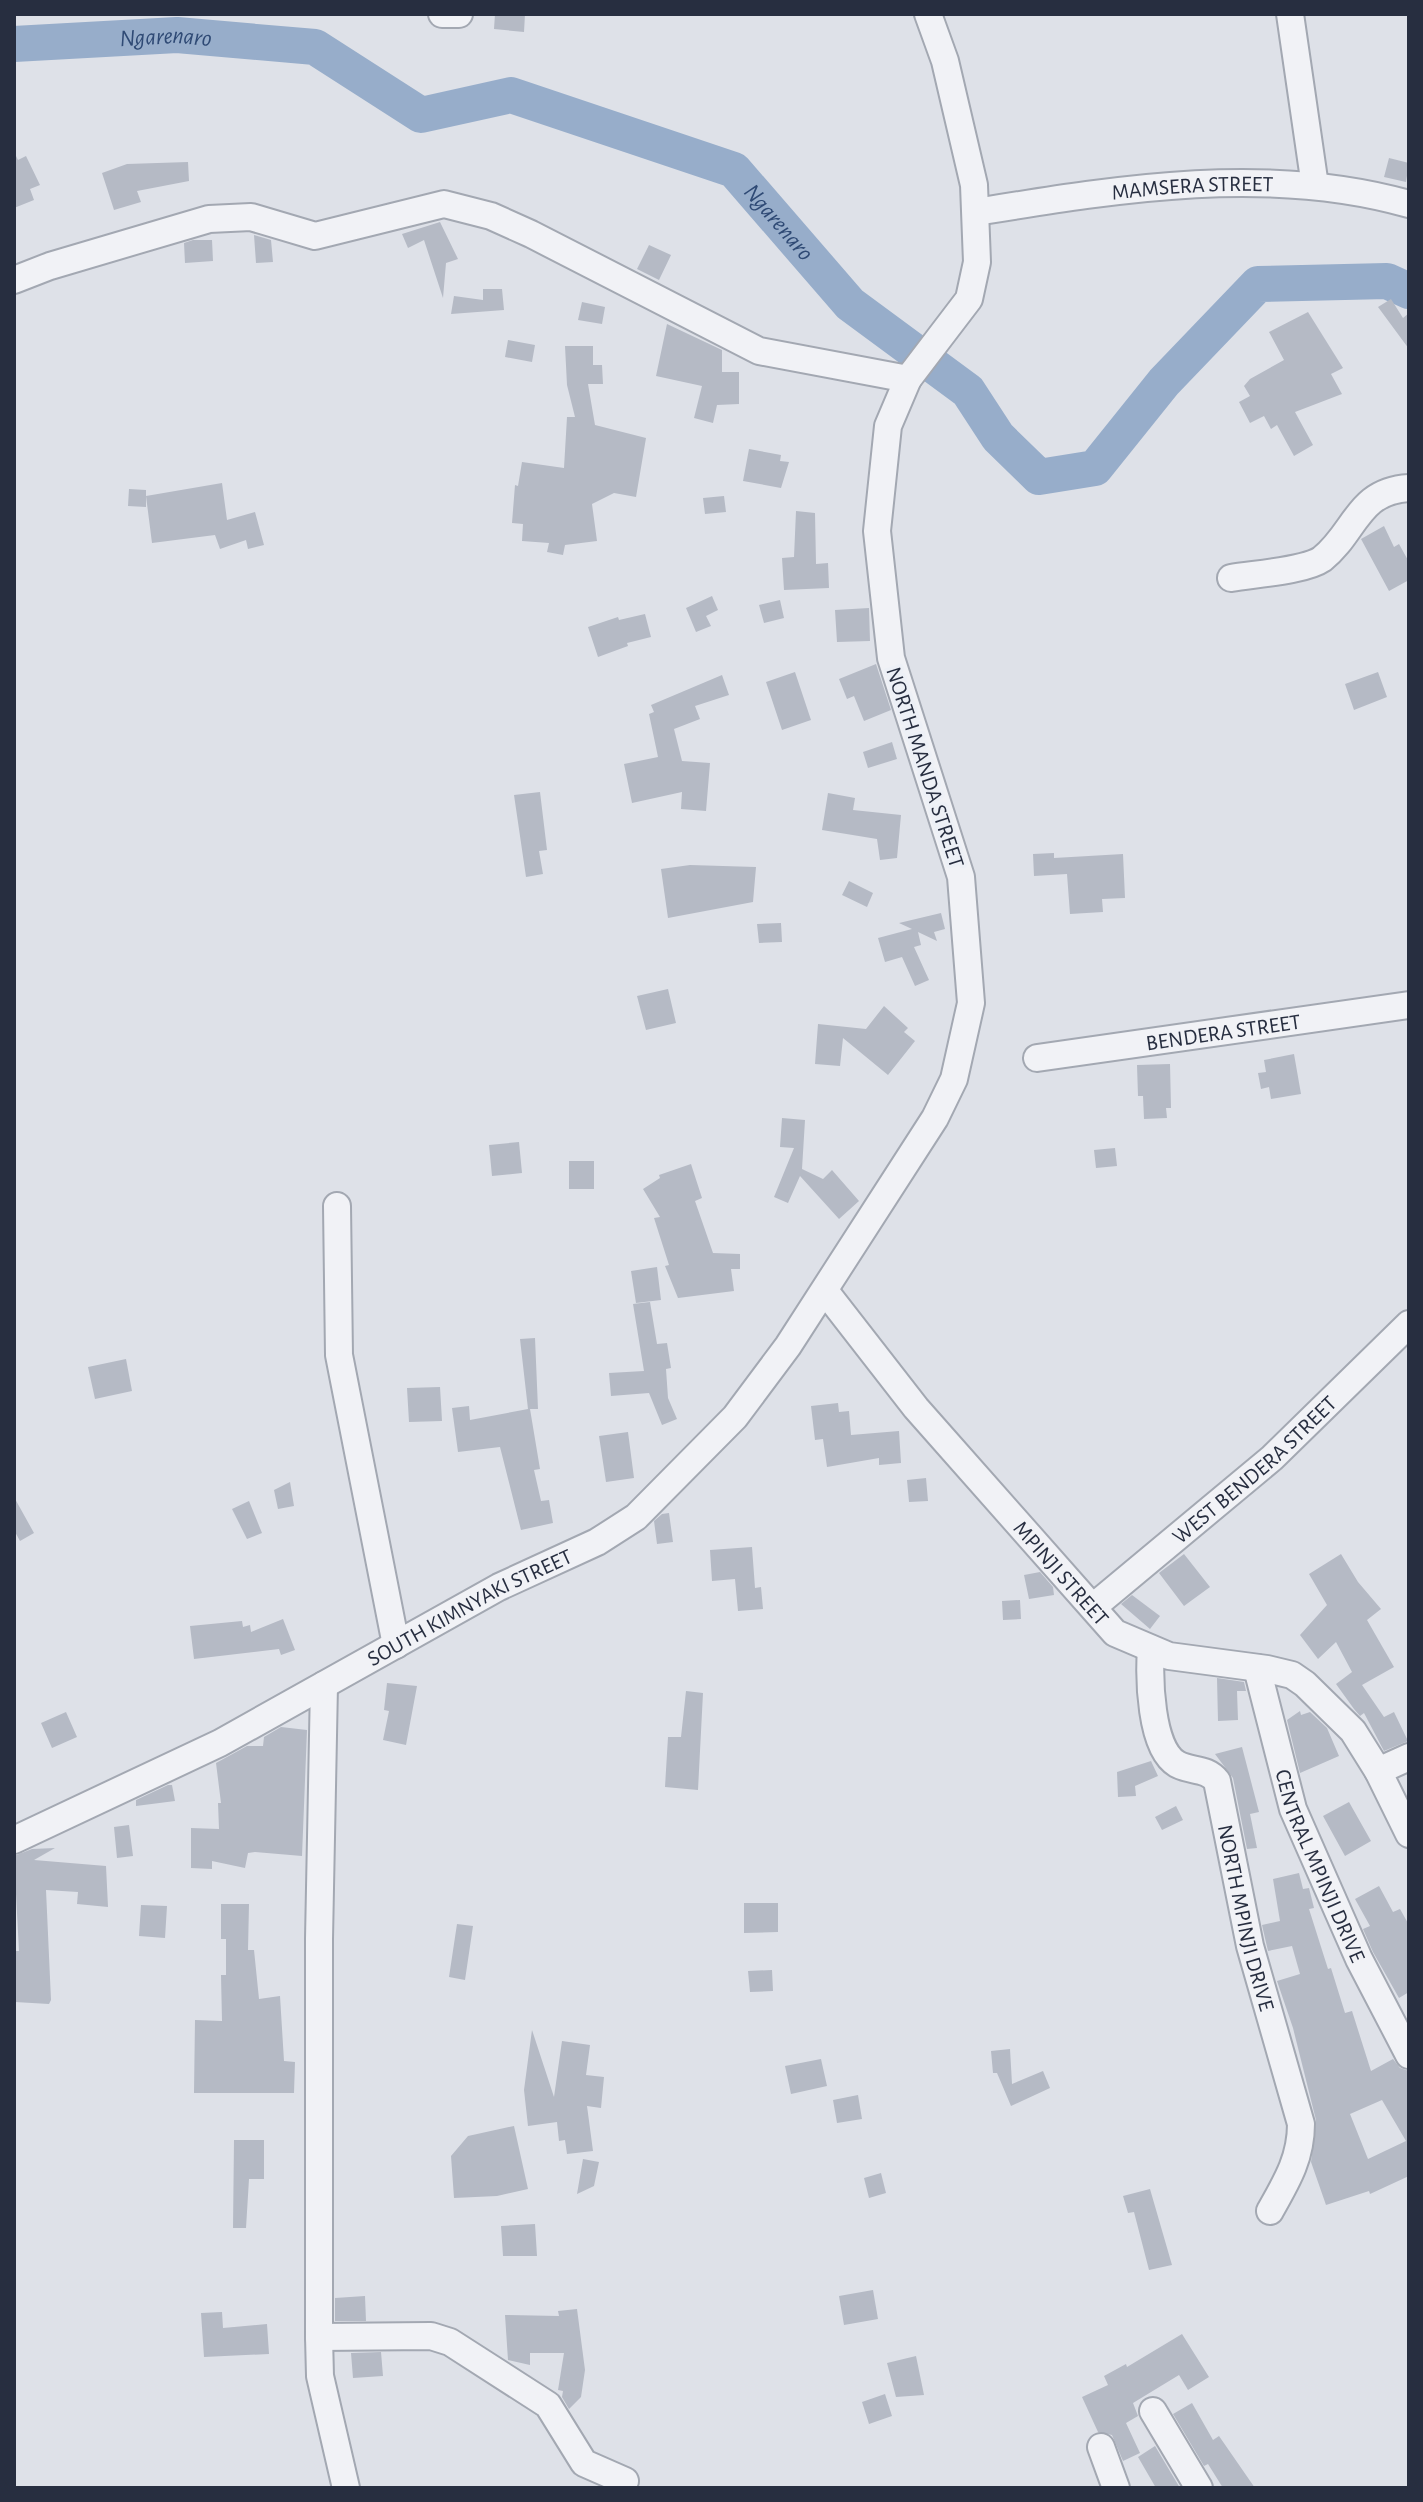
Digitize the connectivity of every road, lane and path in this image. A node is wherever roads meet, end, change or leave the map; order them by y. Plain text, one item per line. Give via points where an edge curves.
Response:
1 (442, 14) edge
2 (459, 14) edge
3 (928, 14) edge
4 (1290, 14) edge
5 (1315, 186) junction
6 (1409, 204) edge
7 (976, 212) junction
8 (14, 280) edge
9 (908, 379) junction
10 (1409, 488) edge
11 (1231, 578) dead end
12 (1409, 1005) edge
13 (1037, 1058) dead end
14 (337, 1206) dead end
15 (832, 1281) junction
16 (1409, 1324) edge
17 (1093, 1607) junction
18 (396, 1645) junction
19 (1151, 1649) junction
20 (1257, 1668) junction
21 (324, 1685) junction
22 (1409, 1757) edge
23 (1378, 1771) junction
24 (1409, 1834) edge
25 (14, 1840) edge
26 (1409, 2055) edge
27 (1270, 2211) dead end
28 (319, 2337) junction
29 (1153, 2411) dead end
30 (1101, 2447) dead end
31 (625, 2481) dead end
32 (346, 2488) edge
33 (1116, 2488) edge
34 (1199, 2488) edge

1 - 2 street
3 - 7 street via 945,61
4 - 5 street
5 - 6 street, MAMSERA STREET
5 - 7 street, MAMSERA STREET via 1169,186
7 - 9 street, NORTH MANDA STREET via 977,262 969,299
8 - 9 street via 209,219 251,217 315,236 444,204 531,234 759,351
9 - 15 street, NORTH MANDA STREET via 883,451 877,531 881,580 891,658 961,877 971,1003 954,1079 935,1118
10 - 11 street via 1383,491 1365,505 1320,560
12 - 13 street, BENDERA STREET
14 - 18 street via 339,1355
15 - 17 street, MPINJI STREET via 916,1408
15 - 18 street, SOUTH KIMNYAKI STREET via 735,1417 636,1517
16 - 17 street, WEST BENDERA STREET via 1272,1458
17 - 19 street, MPINJI STREET via 1115,1633
18 - 21 street, SOUTH KIMNYAKI STREET
19 - 20 street, MPINJI STREET
19 - 27 street, NORTH MPINJI DRIVE via 1150,1701 1165,1748 1181,1766 1211,1773 1217,1781 1250,1946 1301,2124 1296,2165
20 - 23 street, MPINJI STREET via 1292,1675 1305,1684 1353,1731
20 - 26 street, CENTRAL MPINJI DRIVE via 1293,1809 1359,1959
21 - 25 street, SOUTH KIMNYAKI STREET via 220,1743
21 - 28 street
22 - 23 street
23 - 24 street, MPINJI STREET
28 - 31 street via 431,2336 450,2342 548,2405 584,2463
28 - 32 street via 320,2376
29 - 34 street
30 - 33 street

